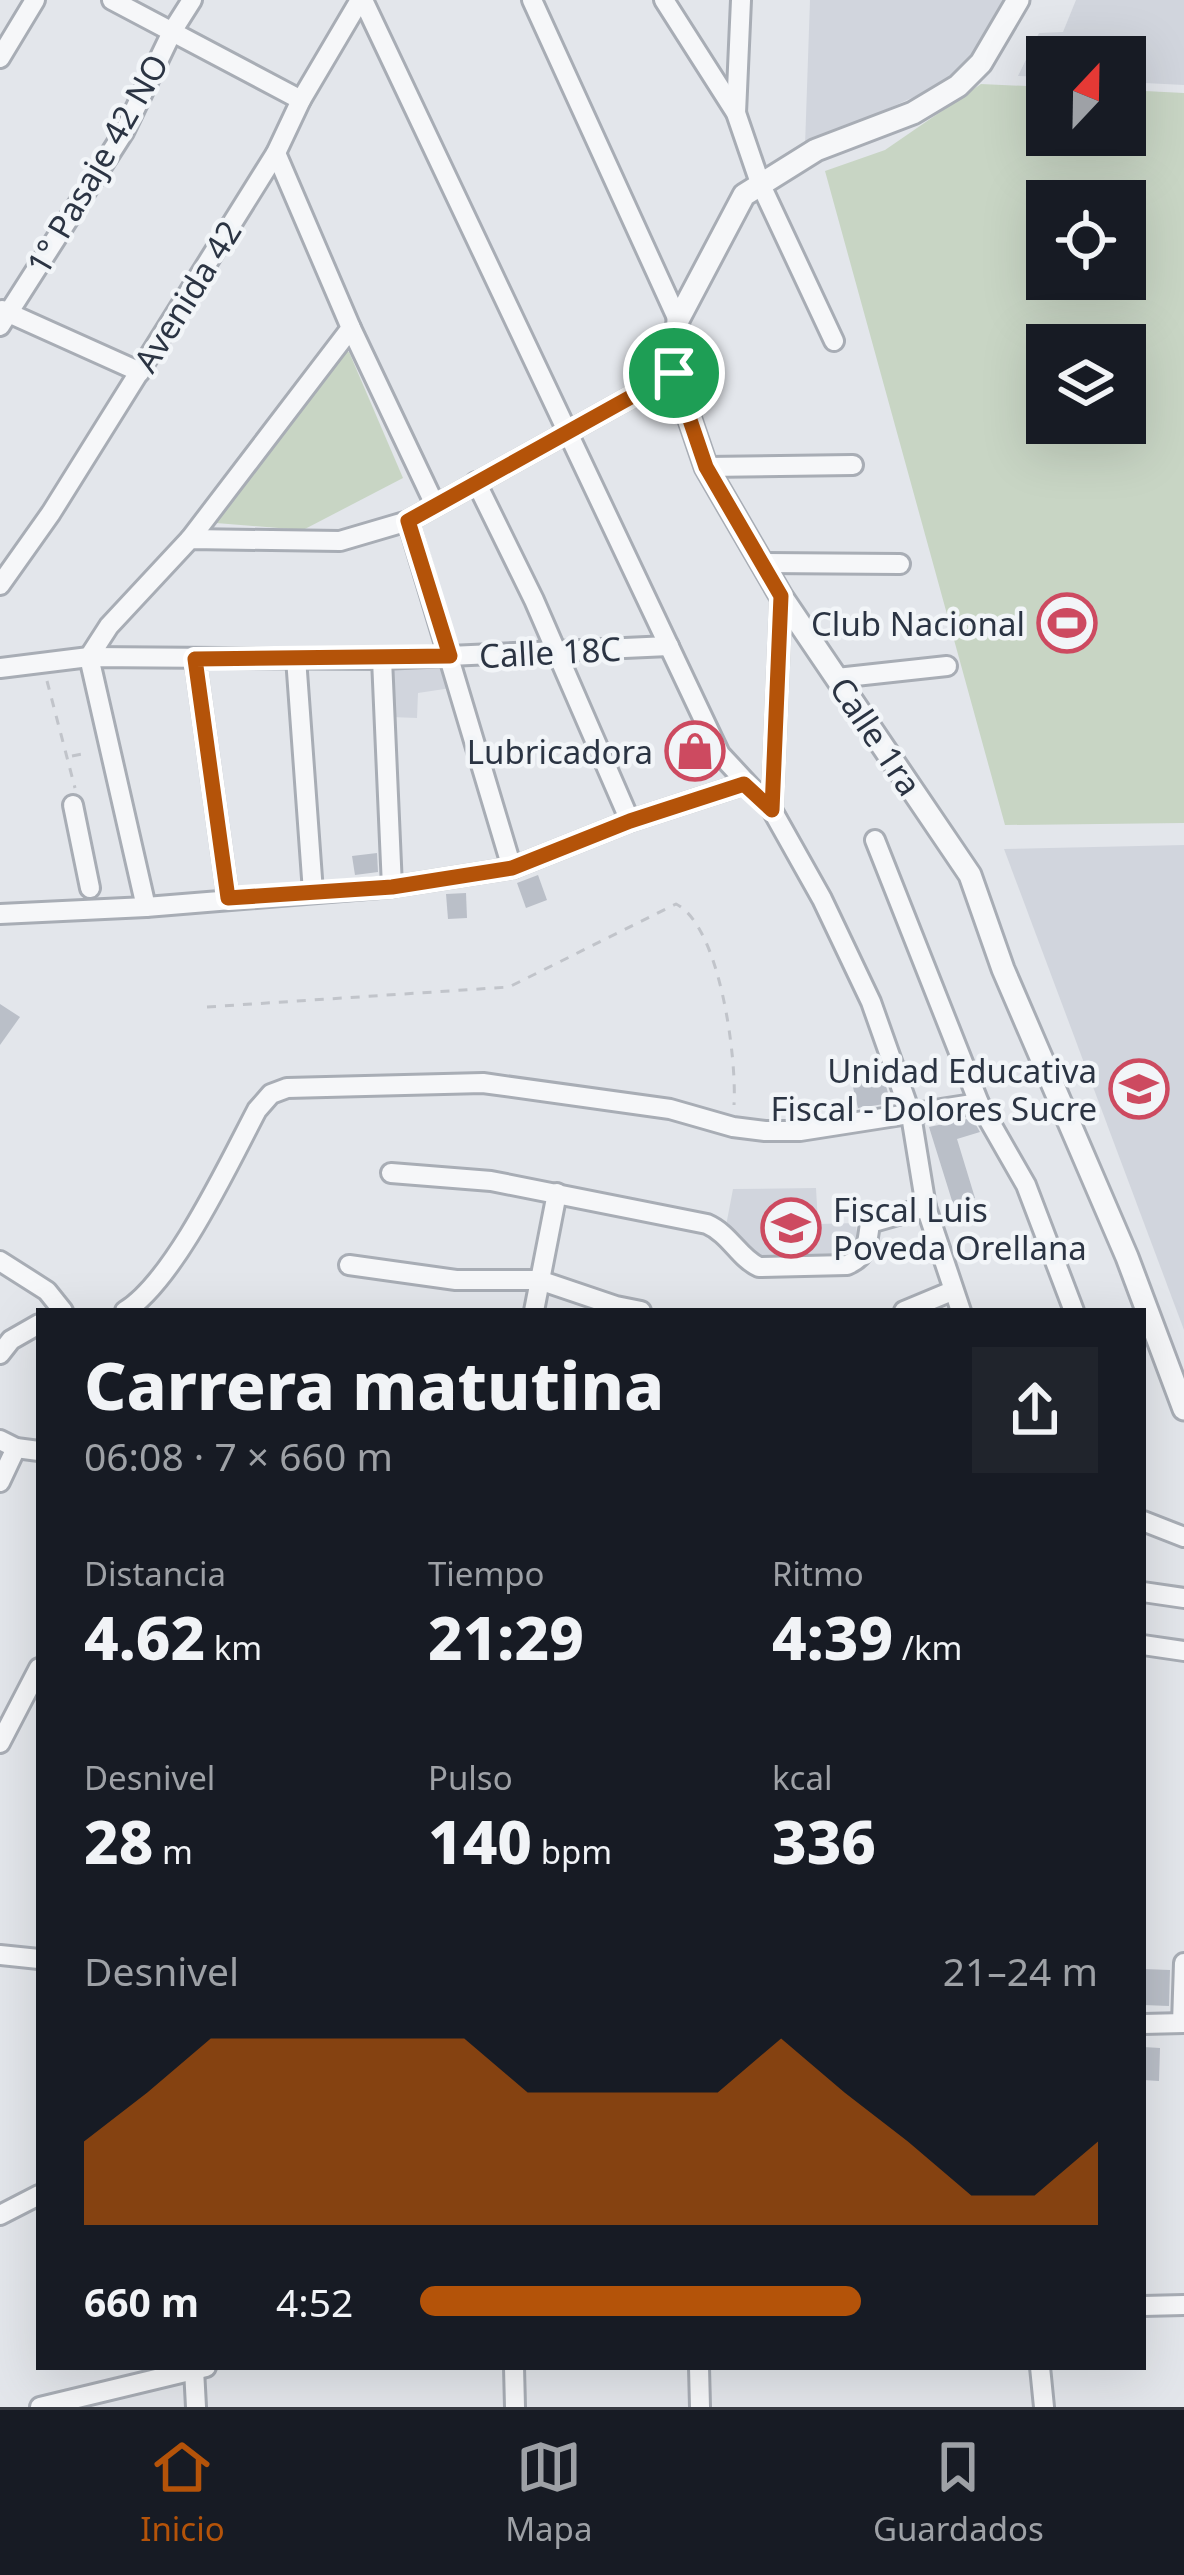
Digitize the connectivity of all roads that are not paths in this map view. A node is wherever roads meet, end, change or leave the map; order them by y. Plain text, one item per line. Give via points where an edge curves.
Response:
1 (35, 0) edge
2 (112, 0) edge
3 (193, 0) edge
4 (362, 0) edge
5 (532, 0) edge
6 (664, 0) edge
7 (741, 0) edge
8 (1018, 0) edge
9 (172, 30) junction
10 (0, 58) edge
11 (301, 100) junction
12 (736, 112) junction
13 (276, 153) junction
14 (760, 183) junction
15 (3, 316) edge
16 (678, 320) junction
17 (351, 328) junction
18 (834, 341) dead end
19 (140, 372) junction
20 (674, 373) junction
21 (568, 432) junction
22 (853, 465) dead end
23 (706, 467) junction
24 (476, 482) junction
25 (435, 505) junction
26 (408, 521) junction
27 (190, 539) junction
28 (764, 563) junction
29 (900, 564) dead end
30 (0, 585) edge
31 (781, 596) junction
32 (669, 646) junction
33 (557, 653) junction
34 (450, 656) junction
35 (88, 657) junction
36 (296, 658) junction
37 (195, 659) junction
38 (382, 659) junction
39 (946, 666) dead end
40 (0, 668) edge
41 (837, 678) junction
42 (744, 784) junction
43 (74, 805) dead end
44 (772, 810) junction
45 (630, 821) junction
46 (875, 840) dead end
47 (512, 868) junction
48 (392, 887) junction
49 (90, 888) dead end
50 (313, 892) junction
51 (228, 898) junction
52 (146, 907) junction
53 (0, 914) edge
54 (979, 1103) junction
55 (910, 1114) junction
56 (391, 1173) dead end
57 (557, 1193) junction
58 (926, 1207) junction
59 (0, 1261) edge
60 (349, 1265) dead end
61 (539, 1280) junction
62 (952, 1291) junction
63 (61, 1308) edge
64 (130, 1308) edge
65 (534, 1308) edge
66 (626, 1308) edge
67 (911, 1308) edge
68 (960, 1308) edge
69 (1073, 1308) edge
70 (1146, 1308) edge
71 (1146, 1309) edge
72 (36, 1326) edge
73 (0, 1354) edge
74 (1184, 1408) edge
75 (8, 1444) edge
76 (0, 1482) edge
77 (1146, 1522) edge
78 (1184, 1537) edge
79 (1146, 1592) edge
80 (1184, 1598) edge
81 (1146, 1646) edge
82 (1184, 1651) edge
83 (36, 1674) edge
84 (0, 1743) edge
85 (0, 1955) edge
86 (36, 1959) edge
87 (1184, 1963) edge
88 (1183, 2023) edge
89 (1146, 2024) edge
90 (36, 2197) edge
91 (0, 2216) edge
92 (1184, 2305) edge
93 (1146, 2306) edge
94 (192, 2370) edge
95 (200, 2370) edge
96 (514, 2370) edge
97 (698, 2370) edge
98 (1040, 2370) edge
99 (40, 2407) edge
100 (196, 2407) edge
101 (515, 2407) edge
102 (700, 2407) edge
103 (1044, 2407) edge

1 - 10 street
2 - 9 street
3 - 9 street, 1° Pasaje 42 NO
4 - 11 street, Avenida 42
4 - 21 street
5 - 16 street
6 - 12 street
7 - 12 street
8 - 14 street, Calle 1ra via 958,86
9 - 11 street
9 - 15 street, 1° Pasaje 42 NO via 124,132
11 - 13 street, Avenida 42
12 - 14 street
13 - 17 street
13 - 19 street, Avenida 42
14 - 16 street, Calle 1ra via 743,195
14 - 18 street
15 - 19 street
16 - 20 street, Calle 1ra
17 - 25 street
17 - 27 street
19 - 30 street, Avenida 42
20 - 21 street
20 - 23 street, Calle 1ra
21 - 24 street
21 - 32 street
22 - 23 street
23 - 28 street, Calle 1ra
24 - 25 street
24 - 33 street
25 - 26 street
26 - 27 street via 340,541
26 - 34 street
27 - 35 street
28 - 29 street
28 - 31 street, Calle 1ra
31 - 41 street, Calle 1ra
31 - 44 street
32 - 33 street, Calle 18C
32 - 42 street via 720,754
33 - 34 street, Calle 18C
33 - 45 street
34 - 38 street, Calle 18C
34 - 47 street
35 - 37 street, Calle 18C
35 - 40 street, Calle 18C
35 - 52 street
36 - 37 street, Calle 18C
36 - 38 street, Calle 18C
36 - 50 street
37 - 51 street
38 - 48 street
39 - 41 street
41 - 70 street, Calle 1ra via 970,875
42 - 44 street
42 - 45 street
43 - 49 street
44 - 55 street via 871,1002
45 - 47 street
46 - 54 street
47 - 48 street
48 - 50 street
50 - 51 street
51 - 52 street
52 - 53 street
54 - 55 street
54 - 69 street via 1026,1185
55 - 58 street
55 - 64 street via 800,1131 733,1127 670,1108 482,1083 287,1088 256,1110 178,1253
56 - 57 street
57 - 58 street via 707,1224 759,1267 847,1264 866,1250 870,1223
57 - 61 street
58 - 62 street
59 - 63 street
60 - 61 street via 456,1280
61 - 65 street
61 - 66 street
62 - 67 street
62 - 68 street
71 - 74 street, Calle 1ra
72 - 73 street
75 - 76 street
77 - 78 street
79 - 80 street
81 - 82 street
83 - 84 street
85 - 86 street
87 - 88 street
88 - 89 street
90 - 91 street
92 - 93 street
94 - 99 street
95 - 100 street
96 - 101 street
97 - 102 street
98 - 103 street

